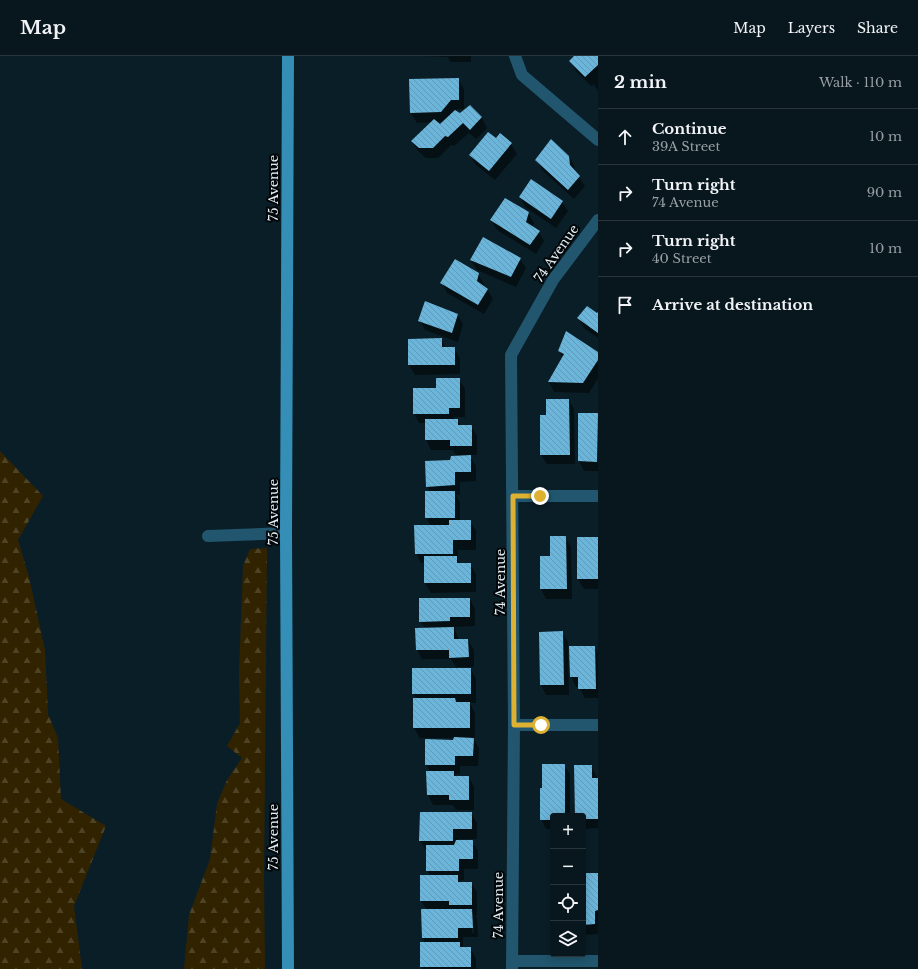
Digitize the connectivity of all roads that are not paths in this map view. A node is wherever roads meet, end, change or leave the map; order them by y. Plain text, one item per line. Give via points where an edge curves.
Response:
1 (288, 56) edge
2 (515, 56) edge
3 (598, 140) edge
4 (598, 220) edge
5 (513, 496) junction
6 (598, 496) edge
7 (286, 533) junction
8 (208, 536) dead end
9 (514, 725) junction
10 (598, 725) edge
11 (598, 961) edge
12 (512, 965) edge
13 (288, 969) edge

1 - 7 main road, 75 Avenue
2 - 3 street via 522,75
4 - 5 street, 74 Avenue via 553,280 511,355
5 - 6 street
5 - 9 street, 74 Avenue
7 - 8 street
7 - 13 main road, 75 Avenue
9 - 10 street
9 - 12 street, 74 Avenue
11 - 12 street

